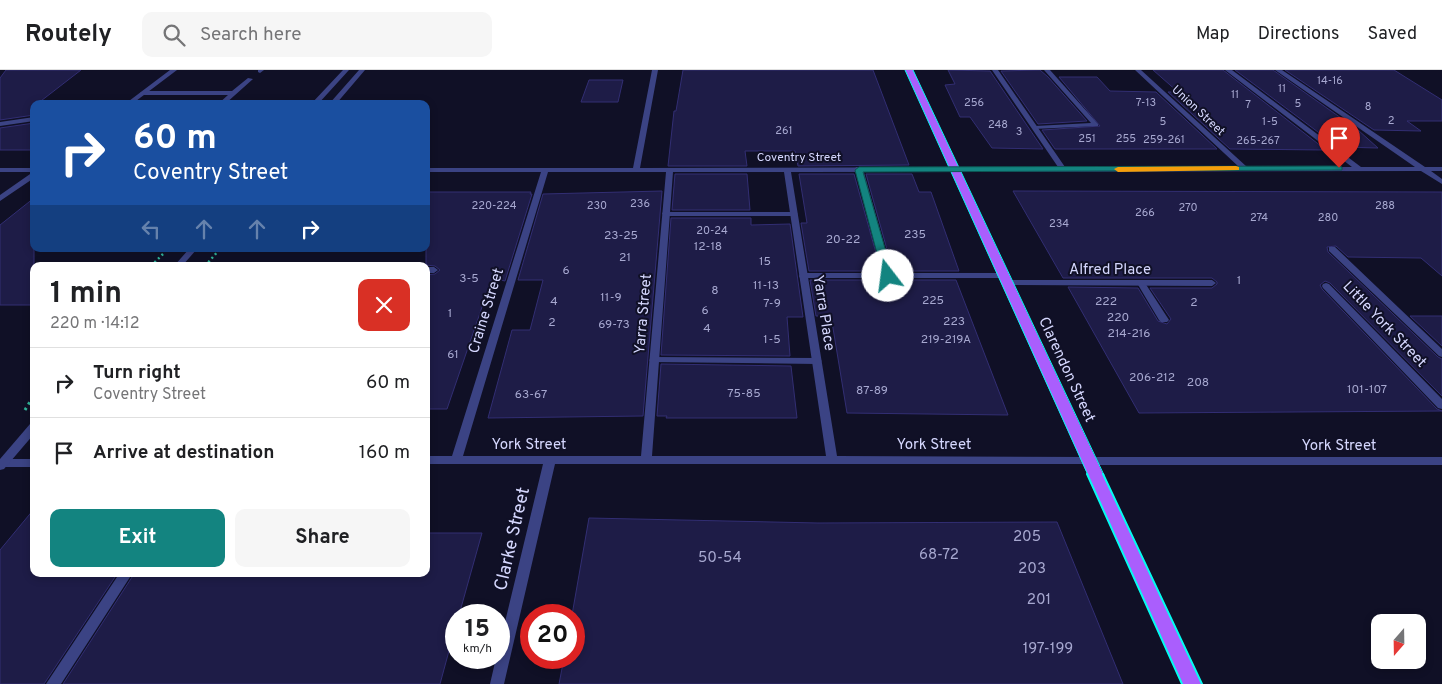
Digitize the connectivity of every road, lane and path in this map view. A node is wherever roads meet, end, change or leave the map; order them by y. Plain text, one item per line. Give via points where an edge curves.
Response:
1 (174, 70) edge
2 (346, 70) edge
3 (362, 70) edge
4 (655, 70) edge
5 (909, 70) edge
6 (995, 70) edge
7 (1047, 70) edge
8 (1138, 70) edge
9 (1228, 70) edge
10 (1278, 70) edge
11 (250, 79) dead end
12 (143, 93) junction
13 (234, 93) junction
14 (133, 100) edge
15 (226, 100) edge
16 (318, 100) edge
17 (336, 100) edge
18 (30, 120) edge
19 (0, 124) edge
20 (1035, 128) junction
21 (1244, 168) junction
22 (1358, 168) junction
23 (787, 169) junction
24 (955, 169) junction
25 (1064, 169) junction
26 (1424, 169) junction
27 (1442, 169) edge
28 (0, 170) edge
29 (30, 170) edge
30 (430, 170) edge
31 (545, 170) junction
32 (636, 170) junction
33 (670, 170) junction
34 (859, 170) junction
35 (30, 177) edge
36 (1442, 182) edge
37 (0, 199) edge
38 (666, 214) junction
39 (794, 214) junction
40 (1332, 249) dead end
41 (165, 252) edge
42 (190, 252) edge
43 (217, 252) edge
44 (155, 262) edge
45 (182, 262) edge
46 (209, 262) edge
47 (804, 276) junction
48 (888, 276) junction
49 (1006, 280) junction
50 (1141, 283) junction
51 (1212, 283) dead end
52 (1326, 286) dead end
53 (1164, 320) dead end
54 (1442, 354) edge
55 (654, 360) junction
56 (817, 361) junction
57 (30, 401) edge
58 (1442, 405) edge
59 (22, 412) dead end
60 (30, 431) edge
61 (430, 460) edge
62 (456, 460) junction
63 (550, 460) junction
64 (646, 460) junction
65 (832, 460) junction
66 (1089, 461) junction
67 (1442, 461) edge
68 (30, 463) edge
69 (1, 464) edge
70 (124, 577) edge
71 (53, 684) edge
72 (497, 684) edge
73 (1192, 684) edge

1 - 12 street
2 - 16 street
3 - 17 street
4 - 32 street
5 - 24 main road, Clarendon Street
6 - 20 street
7 - 20 street via 1096,125
8 - 21 street, Union Street
9 - 22 street
10 - 26 street
11 - 13 street
12 - 13 street
12 - 14 street
13 - 15 street
18 - 19 street
20 - 25 street
21 - 22 street, Coventry Street
21 - 25 street, Coventry Street
22 - 26 street, Coventry Street
23 - 33 street, Coventry Street
23 - 34 street, Coventry Street
23 - 39 street, Yarra Place
24 - 25 street, Coventry Street
24 - 34 street, Coventry Street
24 - 49 main road, Clarendon Street
26 - 27 street, Coventry Street
26 - 36 street
28 - 29 street
30 - 31 street, Coventry Street
31 - 32 street, Coventry Street
31 - 62 street, Craine Street
32 - 33 street, Coventry Street
33 - 38 street, Yarra Street
34 - 48 street
35 - 37 street
38 - 39 street
38 - 55 street, Yarra Street
39 - 47 street, Yarra Place
40 - 54 street
41 - 44 path
42 - 45 street
43 - 46 path
47 - 48 street, Alfred Place
47 - 56 street, Yarra Place
48 - 49 street, Alfred Place
49 - 50 street, Alfred Place
49 - 66 main road, Clarendon Street
50 - 51 street, Alfred Place
50 - 53 street
52 - 58 street, Little York Street
55 - 56 street
55 - 64 street, Yarra Street
56 - 65 street, Yarra Place
57 - 59 path
60 - 69 street
61 - 62 street, York Street
62 - 63 street, York Street
63 - 64 street, York Street
63 - 72 street, Clarke Street
64 - 65 street, York Street
65 - 66 street, York Street
66 - 67 street, York Street
66 - 73 main road, Clarendon Street
68 - 69 street
70 - 71 street

